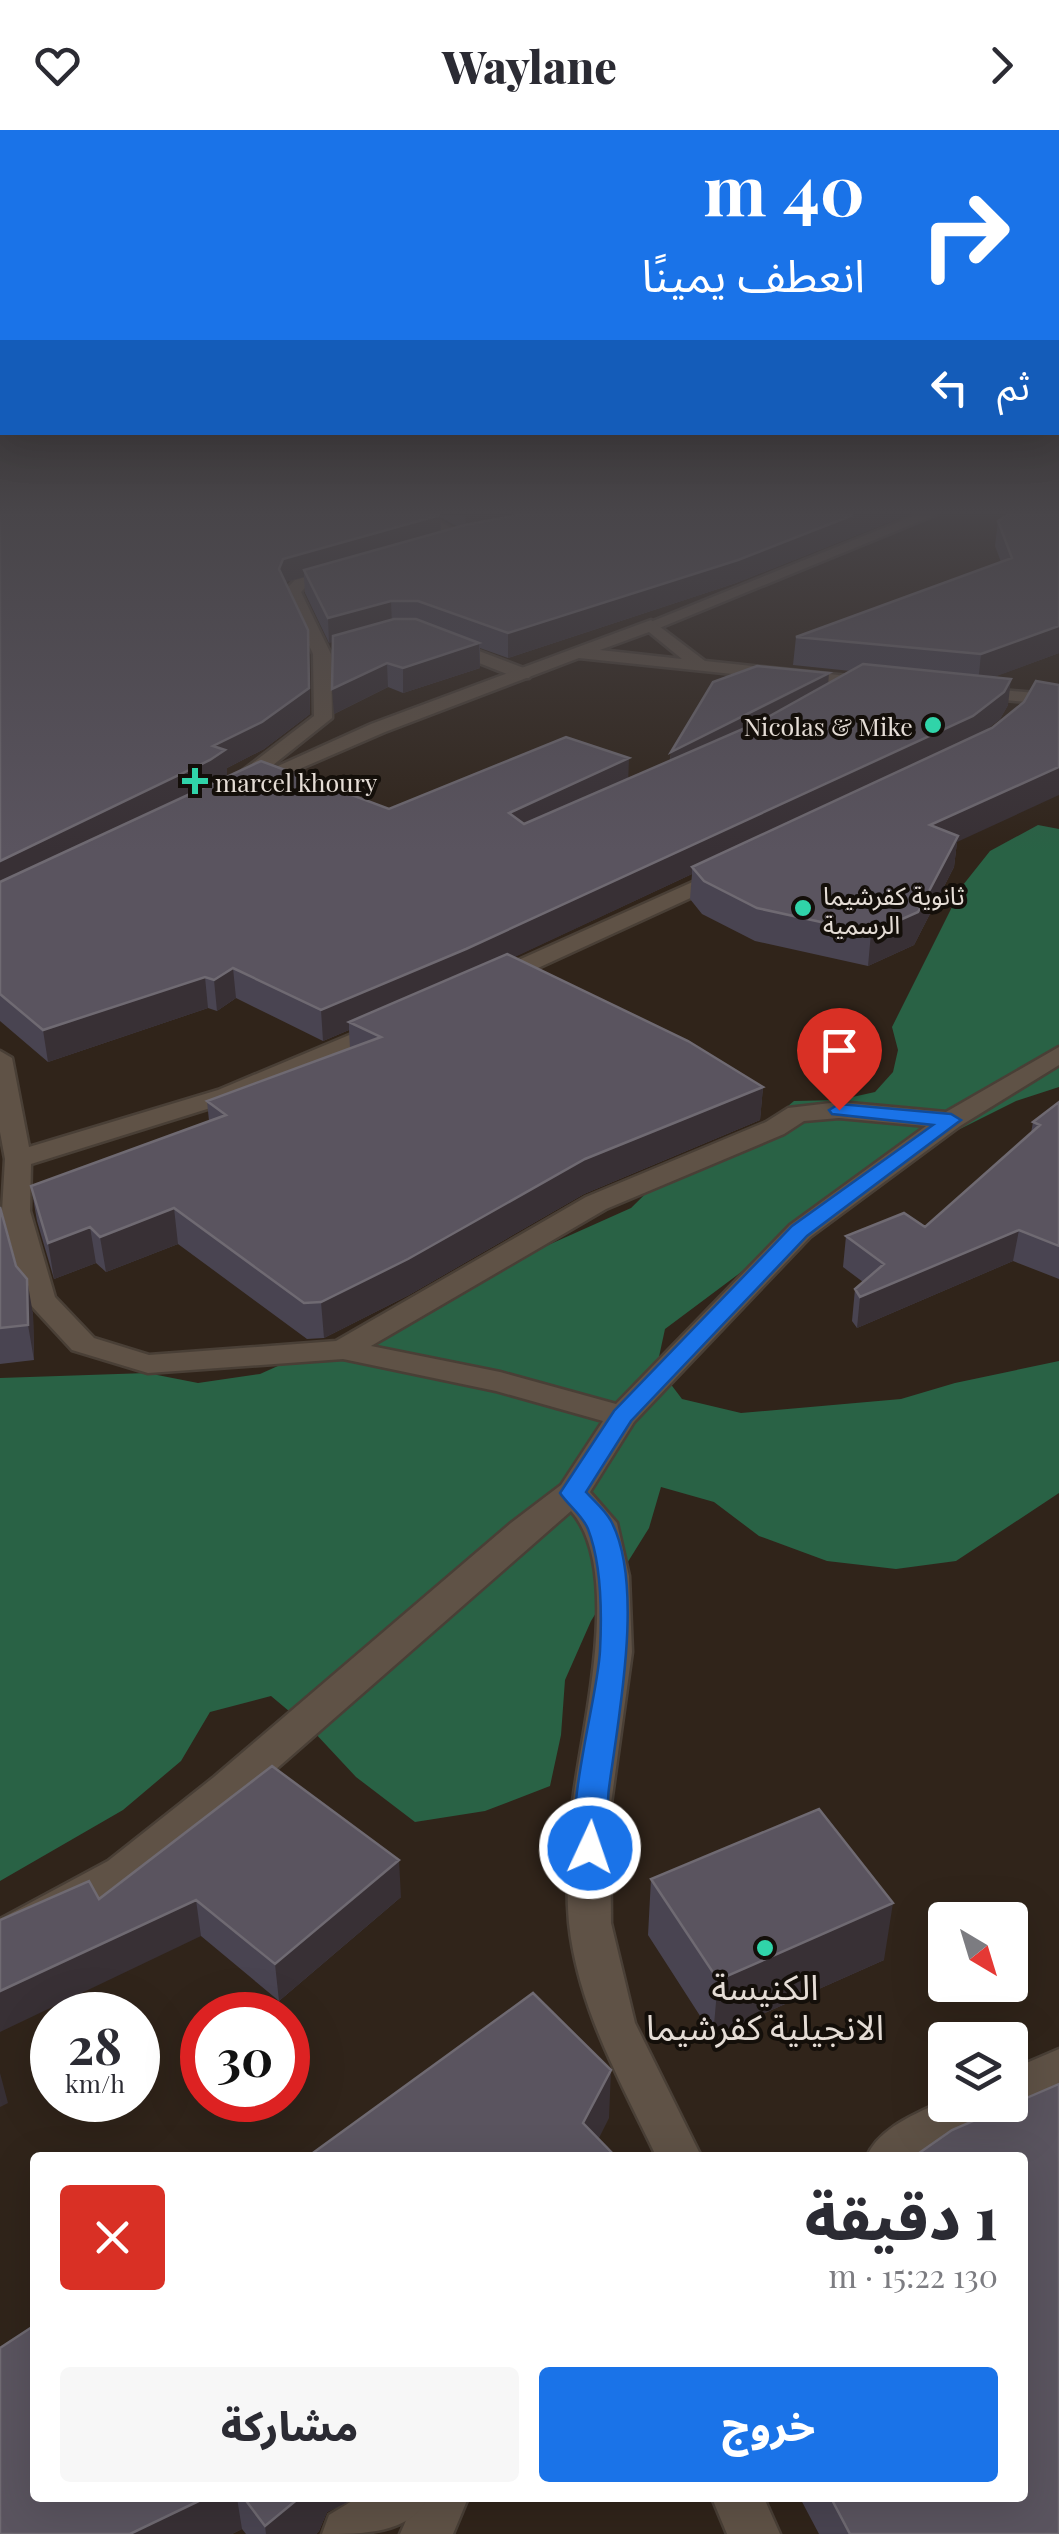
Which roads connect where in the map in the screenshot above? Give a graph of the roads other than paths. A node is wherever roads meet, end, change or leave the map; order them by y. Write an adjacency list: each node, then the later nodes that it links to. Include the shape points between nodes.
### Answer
1 (315, 627): 7 (street, via 331,652 323,718 222,795)
2 (643, 627): 5 (street)
3 (655, 627): 6 (street)
4 (419, 634): 7 (street)
5 (576, 653): 6 (street); 7 (street)
6 (698, 663): 8 (street)
7 (523, 674)
8 (855, 681): 9 (street); 12 (street)
9 (900, 686)
10 (954, 691): 11 (street)
11 (1025, 697): 13 (street); 14 (street)
12 (825, 698)
13 (1059, 700)
14 (1012, 724)
15 (750, 862): 16 (street)
16 (476, 988)
17 (405, 1019): 21 (street, via 227,1095)
18 (1059, 1054): 20 (street)
19 (0, 1058): 21 (street)
20 (951, 1120): 23 (street, via 839,1110 796,1114 596,1203); 24 (street, via 800,1231)
21 (18, 1159): 22 (street)
22 (8, 1202): 23 (street, via 41,1300 83,1344 148,1364)
23 (343, 1350): 24 (street, via 500,1382)
24 (622, 1416): 25 (street)
25 (572, 1493): 26 (street, via 122,1872); 30 (street, via 600,1524 612,1576 614,1652 591,1810 590,1923 614,2024)
26 (0, 1939)
27 (1059, 2068): 28 (street)
28 (1028, 2083)
29 (945, 2122): 31 (street)
30 (677, 2152)
31 (896, 2152)
32 (396, 2502): 35 (street)
33 (440, 2502): 36 (street)
34 (740, 2502): 37 (street)
35 (348, 2534)
36 (426, 2534)
37 (754, 2534)

